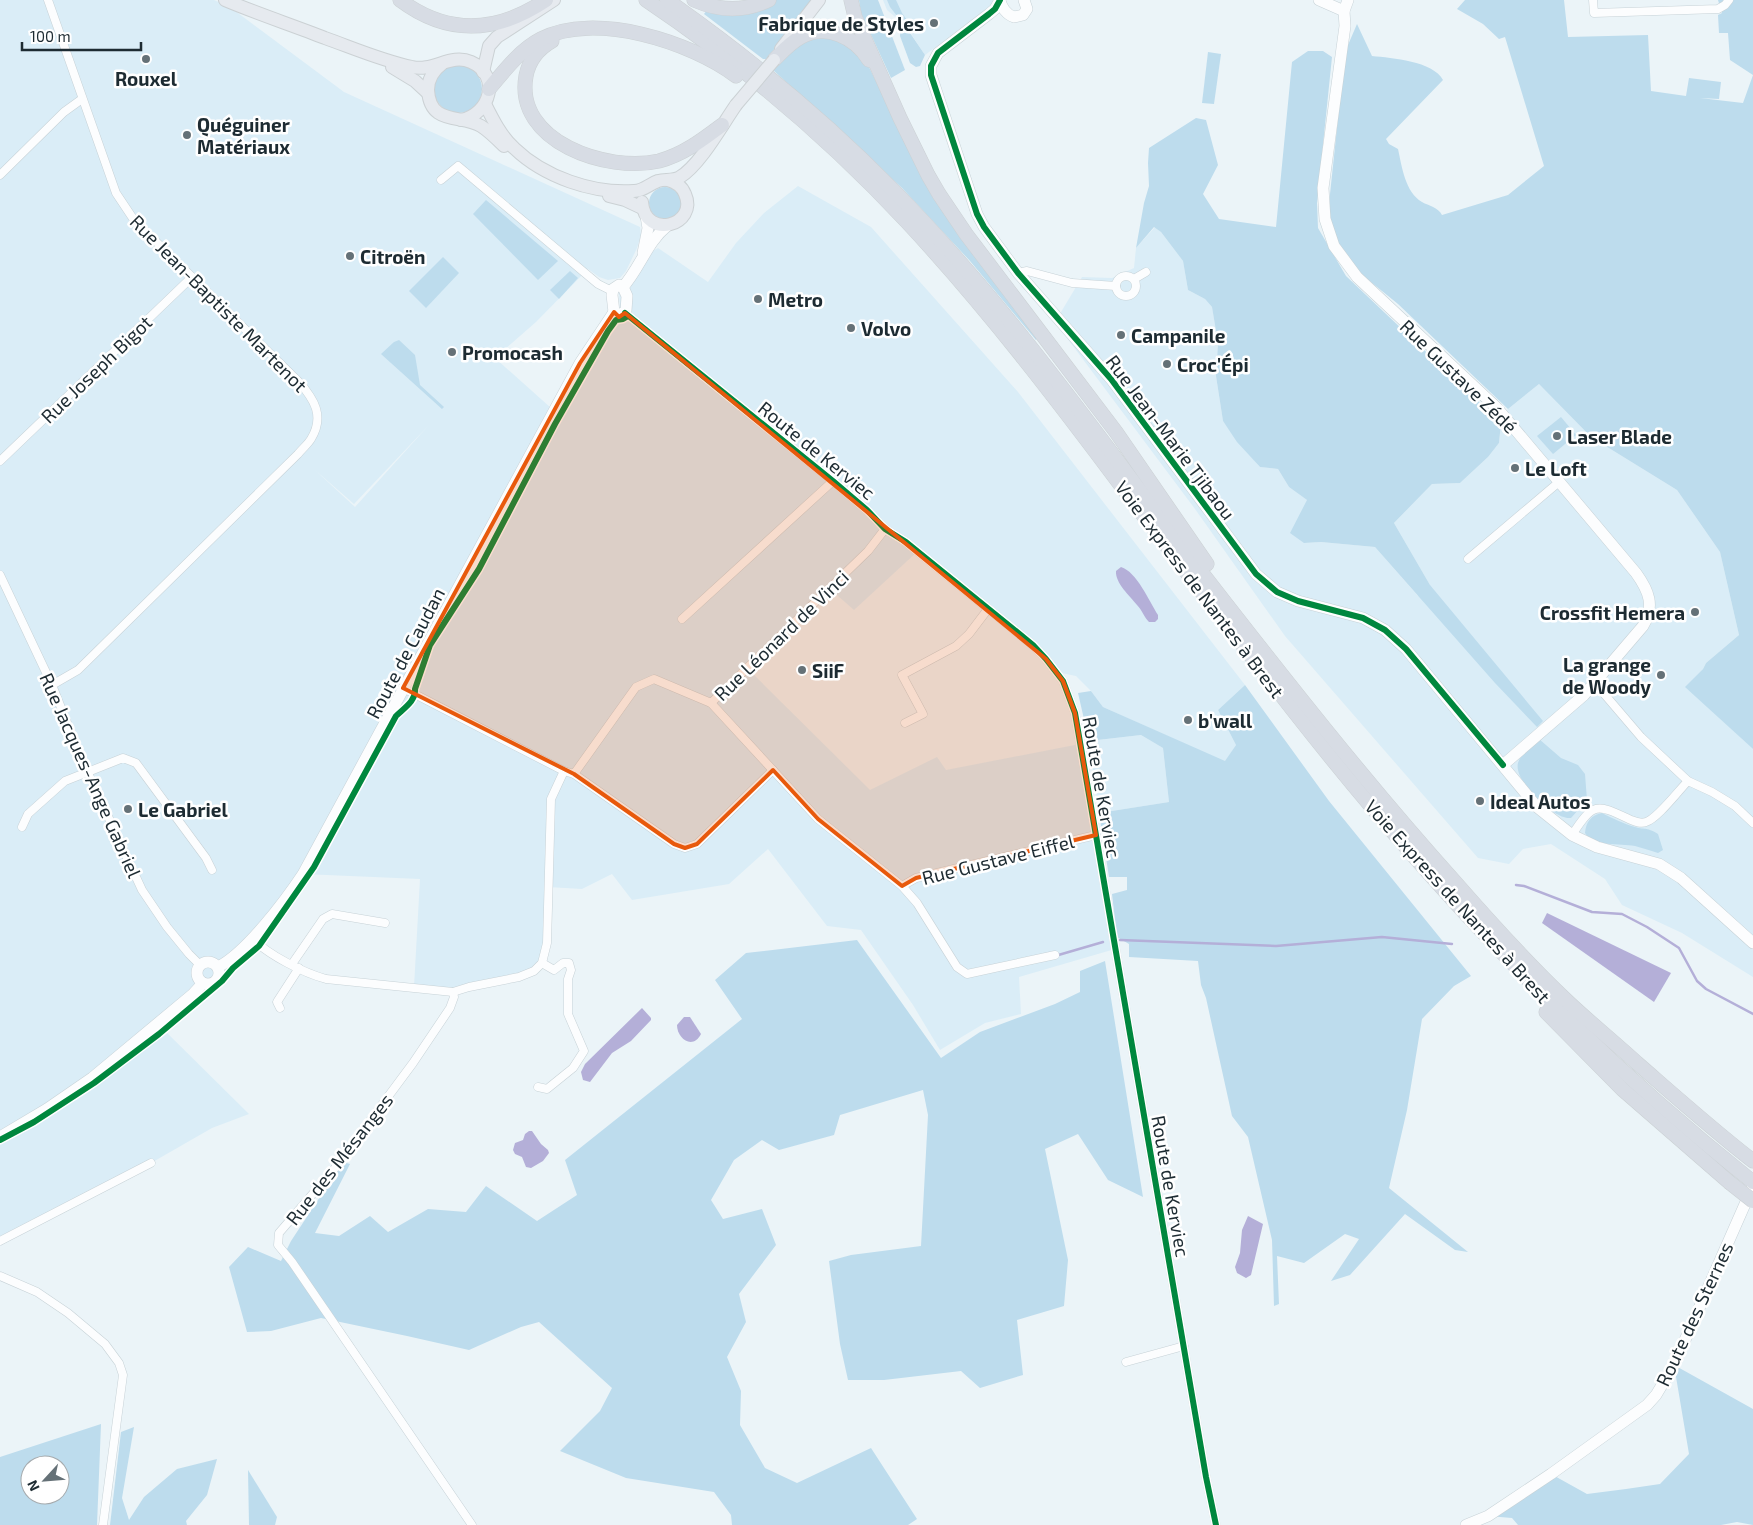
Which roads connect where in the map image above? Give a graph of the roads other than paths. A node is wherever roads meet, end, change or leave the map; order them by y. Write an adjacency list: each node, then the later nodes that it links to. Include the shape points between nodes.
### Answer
1 (48, 0): 27 (street, Rue Jean-Baptiste Martenot)
2 (214, 0): 26 (main road, via 393,68)
3 (225, 0): 23 (main road, via 411,67)
4 (400, 0): 5 (highway, via 434,20 468,26 482,26 520,16)
5 (546, 0)
6 (554, 0): 24 (main road, via 489,46)
7 (646, 0): 46 (highway, Voie Express de Nantes à Brest, via 753,79 850,164 937,254)
8 (668, 0): 55 (highway, Voie Express de Nantes à Brest, via 795,98 869,166 938,238 1040,358)
9 (694, 0): 10 (highway, via 733,9 749,8)
10 (769, 0)
11 (819, 0): 22 (main road)
12 (851, 0): 29 (highway, via 855,17)
13 (1000, 0): 19 (street); 20 (street, Rue Jean-Marie Tjibaou, via 995,9)
14 (1024, 0): 19 (street, Rue Jean-Marie Tjibaou, via 1027,9 1023,15 1014,17)
15 (1319, 0): 18 (street)
16 (1593, 0): 17 (street, via 1594,13 1718,9)
17 (1729, 0)
18 (1346, 6): 49 (street, Rue Gustave Zédé, via 1323,188 1326,219 1334,246 1357,277 1497,408)
19 (1007, 13): 20 (street, Rue Jean-Marie Tjibaou)
20 (976, 25): 40 (street, Rue Jean-Marie Tjibaou, via 938,53 930,66 931,75 977,214)
21 (698, 52): 25 (highway, via 624,30 592,28 566,31 542,38 525,50); 31 (highway, via 624,34 566,35 542,47 534,56 525,84 526,98 536,122 552,136 585,155 613,163 644,164 671,157 688,150); 46 (highway, via 762,96 844,170 929,258 1016,358)
22 (774, 60): 29 (highway, via 801,36 819,31 839,34 868,57); 31 (main road, bridge)
23 (442, 64): 24 (main road, via 464,59); 26 (main road, via 430,79)
24 (483, 72): 25 (main road)
25 (489, 89): 28 (main road)
26 (428, 93): 30 (main road, via 439,113)
27 (82, 99): 32 (street, via 64,112); 41 (street, Rue Jean-Baptiste Martenot, via 124,207)
28 (485, 104): 30 (main road, via 475,115); 35 (main road, via 515,149 552,173 596,188 636,191)
29 (900, 118): 55 (highway, via 952,215 1116,432 1257,634)
30 (460, 120): 36 (main road, via 480,126 522,161 549,177 625,200)
31 (722, 125): 34 (main road, via 684,174 678,179)
32 (0, 175)
33 (441, 180): 44 (street, via 458,166 583,272 606,289)
34 (668, 180): 35 (main road, via 657,181); 37 (main road, via 681,187 687,201 681,219)
35 (648, 187): 36 (main road, via 643,196)
36 (644, 212): 37 (main road, via 653,223); 38 (street, via 648,228)
37 (667, 226): 38 (street)
38 (642, 257): 44 (street, via 635,272)
39 (1146, 272): 42 (street)
40 (1018, 273): 43 (street, via 1028,271 1072,283); 61 (street, Rue Jean-Marie Tjibaou, via 1111,379 1256,574 1277,592 1298,601 1363,618 1385,630 1406,649)
41 (192, 277): 47 (street, Rue Joseph Bigot); 57 (street, Rue Jean-Baptiste Martenot, via 312,396 318,412 312,439 78,670)
42 (1134, 279): 43 (street, via 1124,276); 43 (street, via 1136,288 1130,296 1120,294)
43 (1116, 286)
44 (618, 291): 45 (street)
45 (620, 310): 48 (street, Route de Kerviec); 58 (street, Route de Caudan, via 580,363)
46 (1033, 369): 77 (highway, Voie Express de Nantes à Brest, via 1301,721 1392,831)
47 (0, 461)
48 (833, 481): 50 (street, Route de Kerviec); 54 (street)
49 (1559, 482): 51 (street); 56 (street, Rue Gustave Zédé, via 1648,591 1647,619)
50 (885, 529): 53 (street, Route de Kerviec, via 906,542); 59 (street, Rue Léonard de Vinci, via 868,551)
51 (1468, 559)
52 (0, 575): 57 (street, Rue Jacques-Ange Gabriel)
53 (988, 609): 60 (street, via 956,646 902,675 923,714); 69 (street, Route de Kerviec, via 1033,645 1064,682 1075,713)
54 (682, 619)
55 (1266, 654): 88 (highway, Voie Express de Nantes à Brest, via 1423,847 1529,963 1698,1117)
56 (1594, 682): 61 (street, Rue Gustave Zédé, via 1584,695); 66 (street, via 1641,737)
57 (52, 686): 64 (street, Rue Jacques-Ange Gabriel)
58 (402, 688): 63 (street); 74 (street, Route de Caudan, via 303,874)
59 (711, 703): 62 (street); 65 (street, Rue Léonard de Vinci, via 654,679 636,687)
60 (905, 723)
61 (1503, 765): 70 (street, Rue Jean-Marie Tjibaou, via 1537,806)
62 (773, 770): 65 (street, via 696,844 685,848 674,844); 72 (street, via 818,818)
63 (564, 771): 65 (street); 78 (street, via 551,799 546,943)
64 (88, 772): 68 (street, via 65,781 42,800 28,814); 71 (street, via 123,758 136,763); 80 (street, Rue Jacques-Ange Gabriel, via 142,890 167,928)
65 (574, 774)
66 (1688, 781): 67 (street, via 1735,806); 70 (street, via 1646,822 1596,808)
67 (1753, 823)
68 (22, 827)
69 (1096, 835): 72 (street, Rue Gustave Eiffel, via 916,878); 94 (street, Route de Kerviec)
70 (1572, 836): 75 (street, Rue Jean-Marie Tjibaou, via 1597,847 1659,864 1681,878)
71 (212, 870)
72 (902, 886): 76 (street, via 918,903 957,968 967,974)
73 (385, 923): 79 (street, via 332,914 323,919)
74 (252, 938): 79 (street); 81 (street, Route de Caudan, via 229,961)
75 (1753, 943)
76 (1055, 955)
77 (1509, 962): 90 (highway, Voie Express de Nantes à Brest, via 1602,1054); 91 (highway, bridge, via 1519,983 1589,1057)
78 (542, 963): 84 (street, via 534,971 519,977); 86 (street, via 554,970 563,963 569,963 568,1014 584,1052 573,1068 547,1088)
79 (292, 964): 82 (street)
80 (200, 965): 81 (street, via 209,961); 83 (street, via 197,974)
81 (218, 967): 83 (street, Route de Caudan, via 216,980 210,984)
82 (299, 968): 84 (street, via 326,979); 85 (street, via 277,1002)
83 (202, 983): 87 (street, Route de Caudan, via 92,1078)
84 (453, 992): 97 (street, Rue des Mésanges, via 450,1008 413,1063 336,1168 279,1233 278,1245)
85 (280, 1008)
86 (538, 1087)
87 (0, 1137)
88 (1753, 1161)
89 (151, 1163): 92 (street)
90 (1753, 1184): 99 (street, Route des Sternes, via 1674,1365 1656,1395 1647,1405 1551,1474 1488,1516)
91 (1753, 1201)
92 (0, 1241)
93 (0, 1276): 96 (street, via 37,1292 68,1313 105,1344 119,1363 123,1375)
94 (1184, 1346): 95 (street); 98 (street, Route de Kerviec)
95 (1126, 1362)
96 (103, 1525)
97 (472, 1525)
98 (1216, 1525)
99 (1466, 1525)

